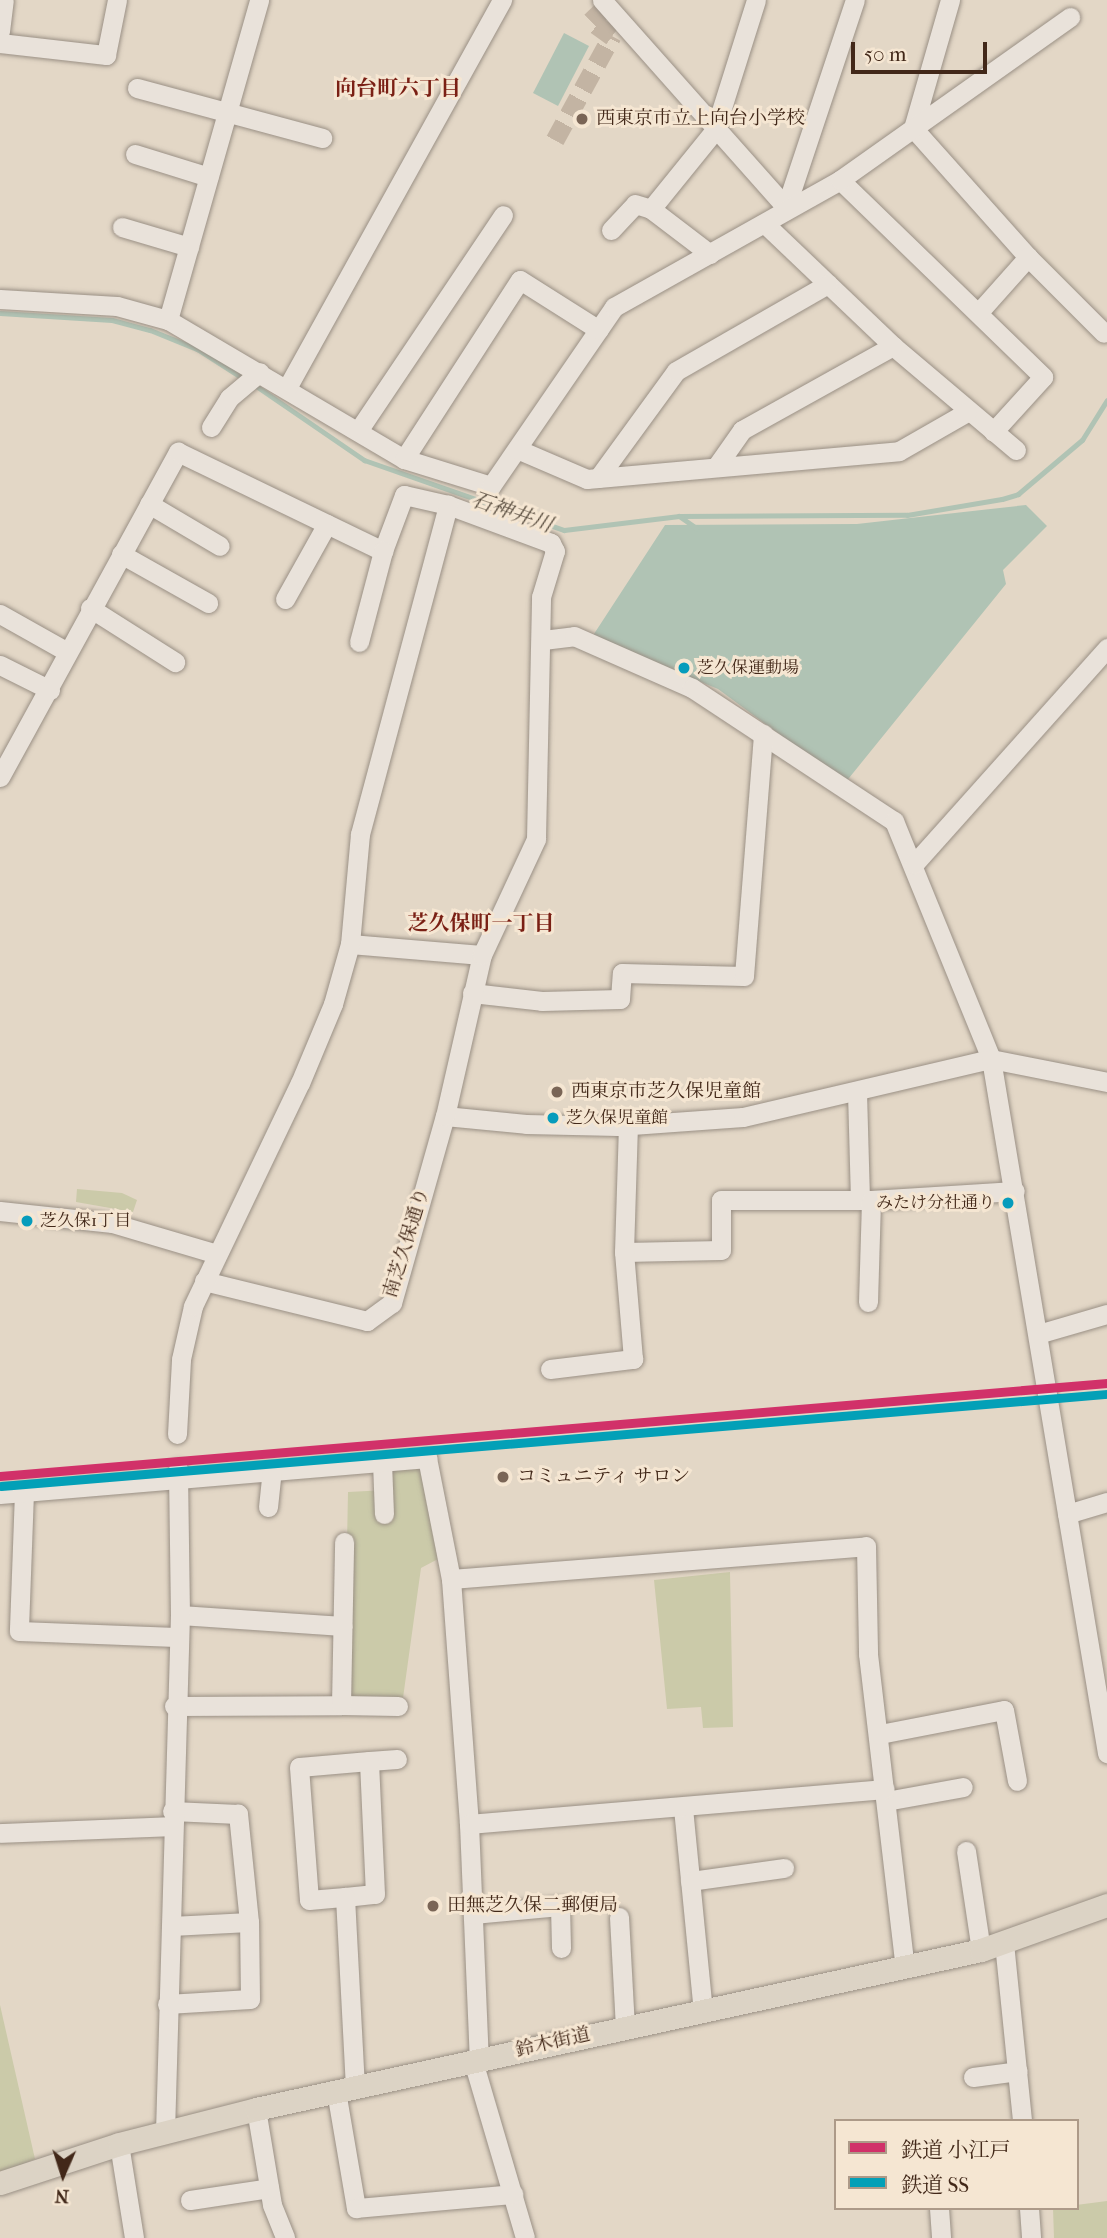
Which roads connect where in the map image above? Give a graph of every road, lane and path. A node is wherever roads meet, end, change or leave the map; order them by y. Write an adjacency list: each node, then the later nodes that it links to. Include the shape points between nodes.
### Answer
1 (4, 0): 10 (street)
2 (117, 0): 11 (street, via 106,55)
3 (259, 0): 13 (street)
4 (502, 0): 37 (street)
5 (602, 0): 15 (street)
6 (756, 0): 15 (street)
7 (855, 0): 20 (street)
8 (950, 0): 14 (street)
9 (1070, 17): 14 (street)
10 (0, 31)
11 (0, 43)
12 (137, 88): 13 (street)
13 (227, 114): 16 (street); 18 (street)
14 (913, 128): 19 (street); 28 (street)
15 (715, 130): 20 (street); 21 (street)
16 (322, 138)
17 (135, 154): 18 (street)
18 (209, 177): 26 (street)
19 (840, 180): 20 (street); 31 (street)
20 (786, 208): 23 (street)
21 (651, 209): 25 (street, via 635,204); 27 (street)
22 (503, 215): 40 (street)
23 (765, 224): 27 (street); 29 (street)
24 (122, 227): 26 (street)
25 (611, 230)
26 (189, 247): 32 (street)
27 (710, 254): 33 (street, via 614,307)
28 (1028, 257): 31 (street); 34 (street)
29 (828, 284): 35 (street); 46 (street, via 676,371)
30 (0, 299): 32 (street, via 117,306)
31 (979, 312): 41 (street, via 1043,377)
32 (168, 320): 36 (street)
33 (599, 330): 42 (street); 44 (street, via 520,280)
34 (1104, 333)
35 (892, 346): 38 (street); 45 (street, via 743,430)
36 (260, 372): 37 (street); 39 (street, via 241,388)
37 (287, 388): 40 (street)
38 (967, 412): 41 (street); 45 (street, via 899,451)
39 (211, 427)
40 (359, 431): 44 (street)
41 (993, 432): 43 (street)
42 (517, 449): 44 (street, via 491,486); 46 (street, via 587,479)
43 (1016, 450)
44 (404, 459)
45 (716, 467): 46 (street)
46 (598, 478)
47 (149, 504): 49 (street, via 178,452); 50 (street); 52 (street)
48 (448, 505): 51 (street, 南芝久保通り, via 404,495); 57 (street, 南芝久保通り, via 551,543 555,551 541,597); 68 (street, via 360,834)
49 (327, 524): 51 (street); 53 (street)
50 (220, 546)
51 (383, 551): 58 (street)
52 (121, 554): 54 (street); 55 (street)
53 (285, 599)
54 (208, 603)
55 (90, 608): 60 (street); 61 (street)
56 (0, 614): 60 (street)
57 (543, 640): 64 (street, via 574,636 692,688); 69 (street, 南芝久保通り, via 537,839)
58 (359, 642)
59 (1107, 648): 67 (street)
60 (66, 651): 63 (street)
61 (175, 662)
62 (0, 665): 63 (street)
63 (50, 690): 65 (street)
64 (763, 734): 67 (street, via 894,821); 70 (street, via 744,976 622,973 620,999 542,1001)
65 (5, 755): 66 (street)
66 (0, 777)
67 (914, 864): 71 (street)
68 (350, 944): 69 (street); 80 (street, via 333,1004 300,1083)
69 (482, 955): 70 (street, 南芝久保通り)
70 (472, 993): 74 (street, 南芝久保通り)
71 (991, 1059): 72 (street); 73 (street); 76 (street)
72 (1107, 1082)
73 (857, 1092): 75 (street, via 743,1117); 77 (street)
74 (444, 1116): 75 (street, via 526,1124); 81 (street, 南芝久保通り, via 393,1303 366,1321)
75 (628, 1125): 79 (street)
76 (1015, 1191): 77 (street); 84 (street)
77 (866, 1200): 79 (street, via 721,1200 721,1250); 82 (street)
78 (0, 1211): 80 (street, via 112,1223)
79 (624, 1252): 85 (street, via 633,1359)
80 (217, 1254): 81 (street)
81 (204, 1281): 86 (street, via 181,1359)
82 (868, 1302)
83 (1107, 1314): 84 (street)
84 (1038, 1334): 95 (street)
85 (550, 1369)
86 (177, 1434)
87 (382, 1462): 88 (street); 94 (street); 97 (street, via 427,1458)
88 (272, 1471): 89 (street); 93 (street)
89 (177, 1474): 90 (street); 98 (street)
90 (24, 1492): 91 (street); 100 (street, via 19,1631)
91 (0, 1494)
92 (1107, 1502): 95 (street)
93 (268, 1507)
94 (384, 1514)
95 (1066, 1514): 101 (street)
96 (344, 1542): 99 (street)
97 (451, 1579): 105 (street, via 866,1546 869,1654); 114 (street)
98 (180, 1615): 99 (street); 100 (street)
99 (343, 1626): 102 (street)
100 (176, 1637): 103 (street)
101 (1101, 1680): 106 (street)
102 (341, 1705): 103 (street); 104 (street)
103 (174, 1706): 113 (street)
104 (398, 1706)
105 (880, 1734): 109 (street, via 1004,1710); 111 (street)
106 (1107, 1753)
107 (397, 1759): 108 (street)
108 (369, 1761): 119 (street, via 374,1894); 119 (street, via 299,1767 309,1900)
109 (1017, 1781)
110 (963, 1787): 111 (street)
111 (885, 1795): 112 (street); 128 (street)
112 (683, 1808): 114 (street); 118 (street)
113 (172, 1819): 115 (street); 123 (street, via 238,1814); 124 (street)
114 (469, 1824): 121 (street)
115 (0, 1833)
116 (966, 1851): 127 (street)
117 (783, 1868): 118 (street)
118 (690, 1881): 130 (street)
119 (345, 1897): 135 (street)
120 (1107, 1905): 125 (main road, 鈴木街道)
121 (473, 1914): 126 (street, via 560,1906); 132 (street)
122 (619, 1917): 131 (street)
123 (249, 1923): 124 (street); 129 (street, via 250,1999)
124 (171, 1926): 129 (street)
125 (1004, 1943): 127 (main road, 鈴木街道); 133 (street)
126 (561, 1948)
127 (981, 1951): 128 (main road, 鈴木街道)
128 (905, 1968): 130 (main road, 鈴木街道)
129 (167, 2004): 138 (street)
130 (703, 2011): 131 (main road, 鈴木街道)
131 (625, 2027): 132 (main road, 鈴木街道)
132 (476, 2060): 135 (main road, 鈴木街道); 142 (street)
133 (1018, 2071): 134 (street); 137 (street)
134 (973, 2077)
135 (345, 2089): 136 (main road, 鈴木街道); 142 (street, via 356,2208)
136 (256, 2109): 138 (main road, 鈴木街道); 141 (street)
137 (1022, 2119)
138 (165, 2132): 139 (main road, 鈴木街道)
139 (119, 2144): 140 (main road, 鈴木街道); 146 (street)
140 (0, 2183)
141 (269, 2188): 143 (street); 147 (street)
142 (513, 2194): 148 (street)
143 (190, 2200)
144 (939, 2210): 149 (street)
145 (1029, 2210): 150 (street)
146 (134, 2238)
147 (285, 2238)
148 (524, 2238)
149 (941, 2238)
150 (1031, 2238)

